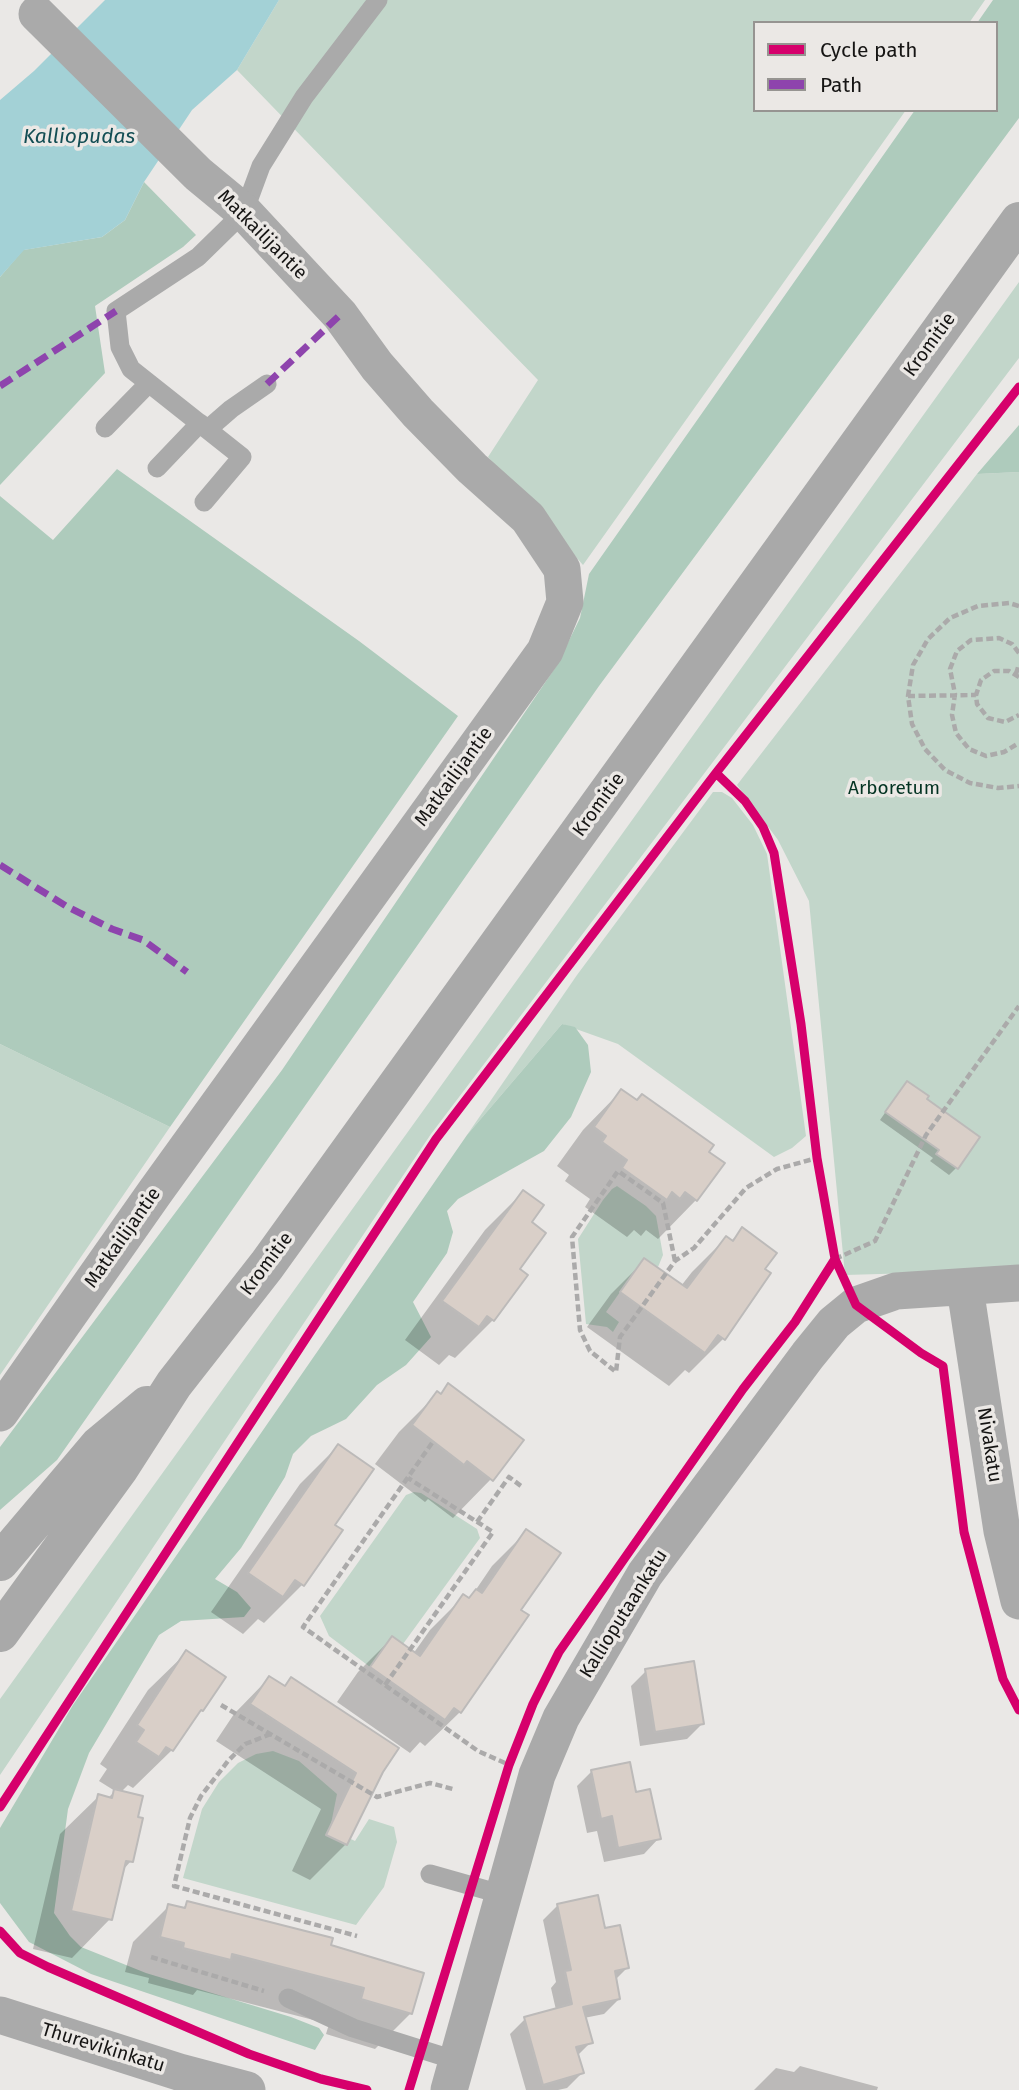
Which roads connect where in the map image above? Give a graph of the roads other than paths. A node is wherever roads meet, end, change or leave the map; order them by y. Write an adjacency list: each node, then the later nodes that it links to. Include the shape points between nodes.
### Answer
1 (377, 0): 3 (lane, via 304,97 268,154)
2 (30, 7): 3 (street, Matkailijantie, via 198,174)
3 (244, 212): 5 (lane, via 198,257 116,311 120,347 131,369); 14 (street, Matkailijantie, via 340,315 418,412 528,518 562,569 565,602 545,652)
4 (1019, 221): 13 (main road, Kromitie, via 267,1265)
5 (149, 383): 7 (lane); 8 (lane)
6 (267, 384): 7 (lane)
7 (204, 426): 9 (lane); 10 (lane, via 243,457)
8 (105, 428)
9 (157, 468)
10 (204, 502)
11 (1019, 1283): 12 (street, Kallioputaankatu)
12 (965, 1288): 16 (street, Nivakatu, via 1002,1531); 19 (street, Kallioputaankatu, via 896,1291 856,1305 808,1355 645,1574 561,1717 537,1775)
13 (174, 1384): 15 (main road, Kromitie, via 99,1444); 17 (main road, Kromitie, via 120,1468)
14 (0, 1413)
15 (0, 1562)
16 (1019, 1601)
17 (0, 1633)
18 (430, 1874): 19 (lane)
19 (504, 1895): 22 (street, Kallioputaankatu)
20 (288, 1998): 22 (lane)
21 (0, 2015): 23 (street, Thurevikinkatu)
22 (453, 2076)
23 (177, 2081): 24 (street, Thurevikinkatu)
24 (247, 2090)

